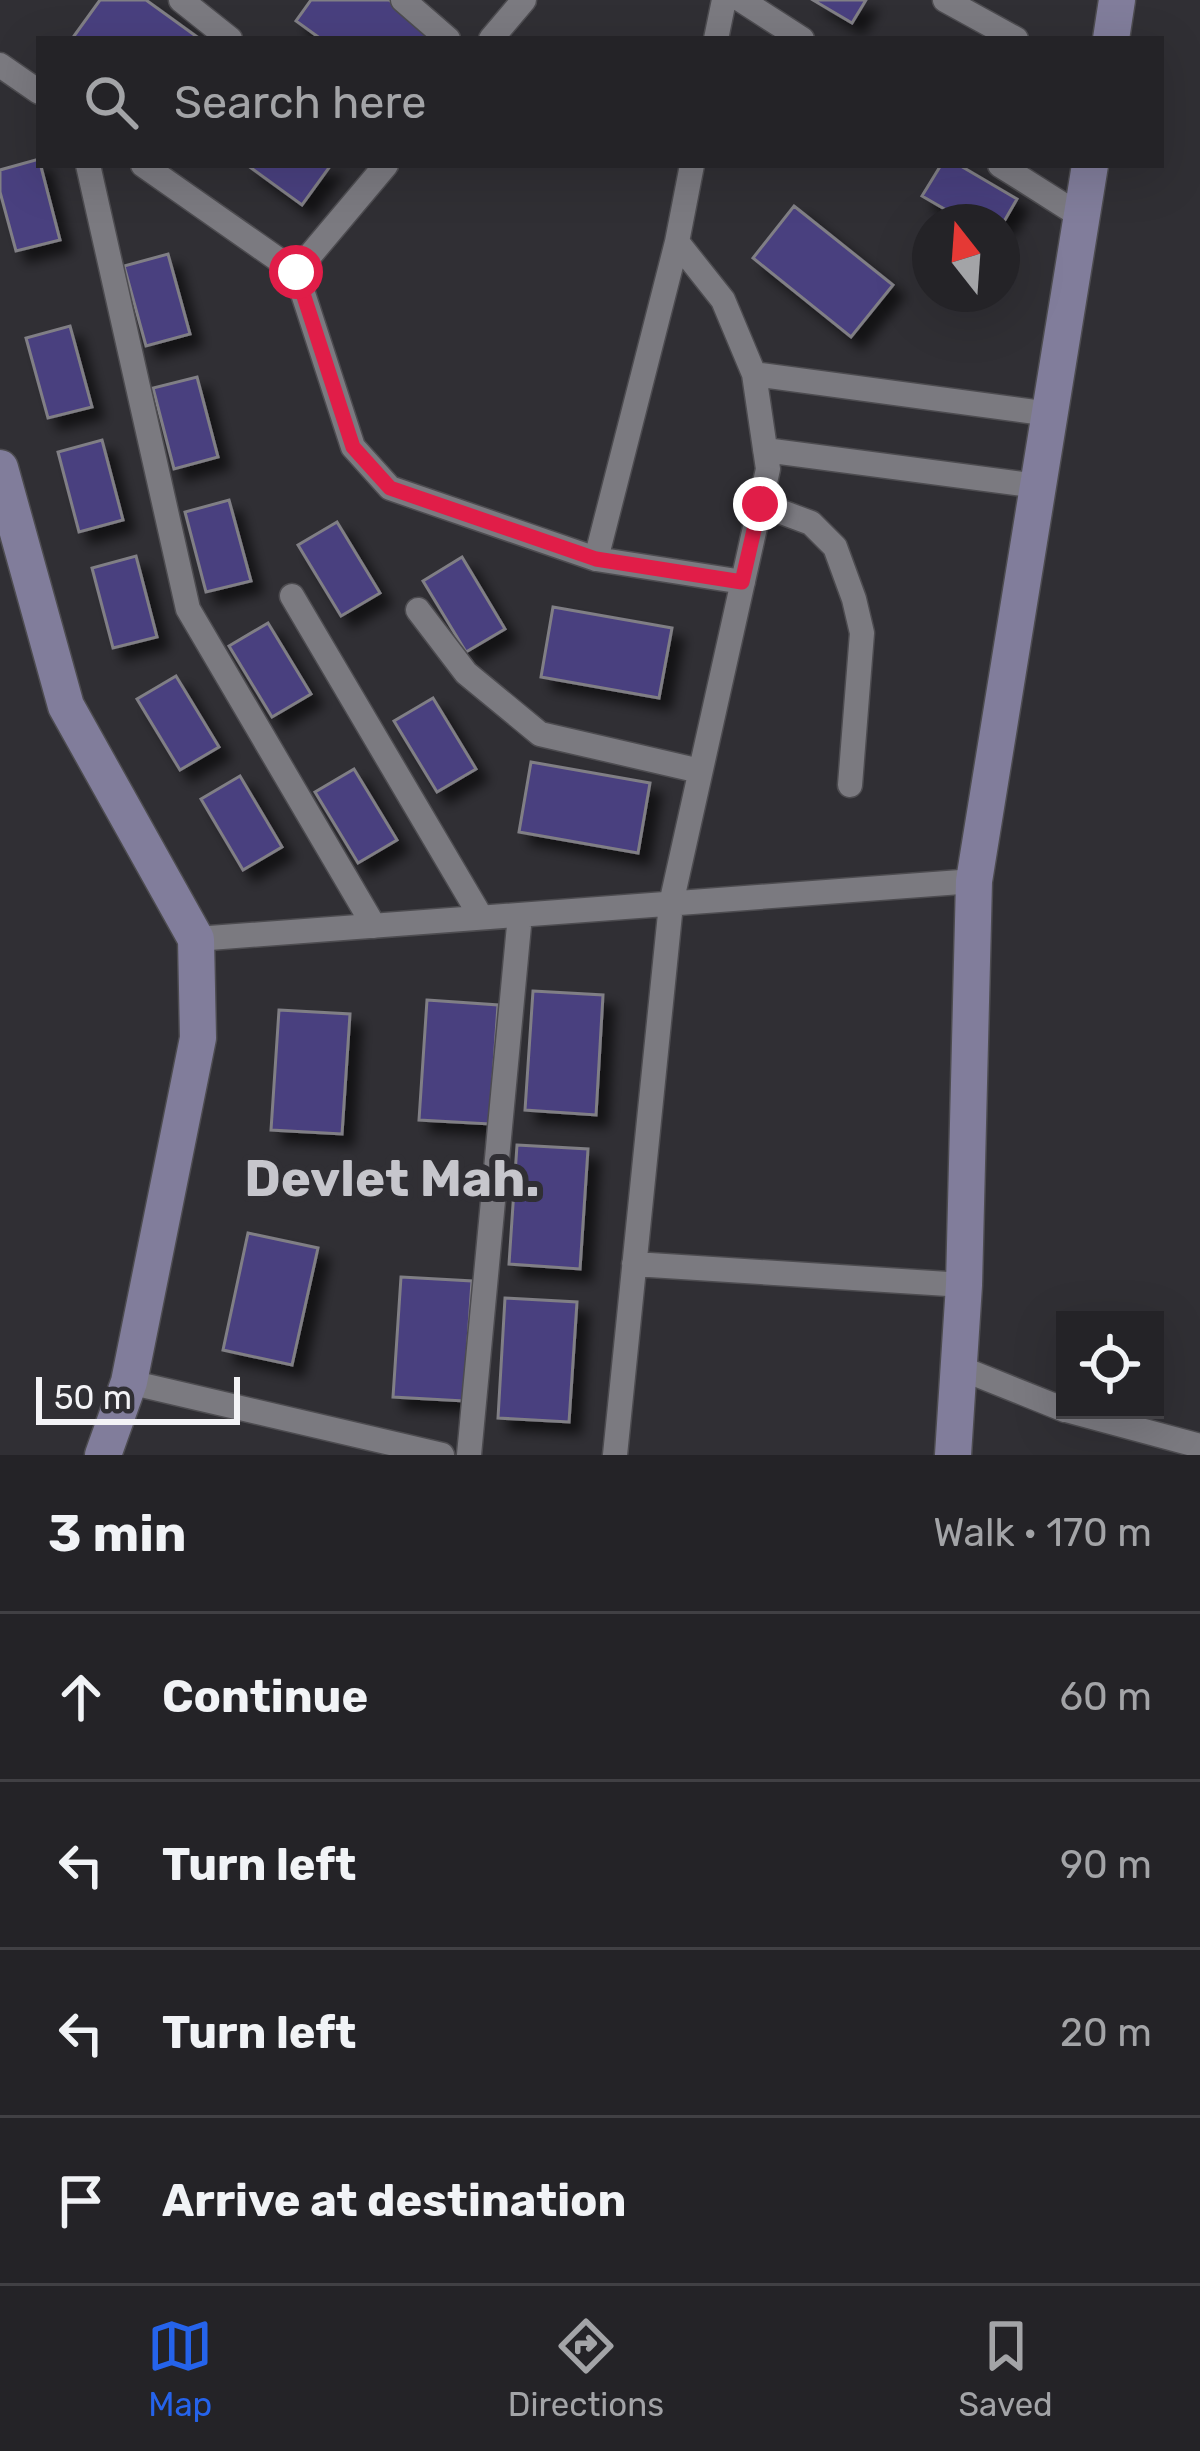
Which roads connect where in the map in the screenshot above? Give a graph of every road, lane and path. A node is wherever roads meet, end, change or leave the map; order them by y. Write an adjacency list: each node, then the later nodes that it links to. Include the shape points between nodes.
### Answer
1 (181, 0): 8 (street)
2 (403, 0): 9 (street)
3 (524, 0): 10 (street)
4 (724, 0): 11 (street)
5 (741, 0): 12 (street)
6 (945, 0): 13 (street)
7 (1117, 0): 14 (street)
8 (226, 36)
9 (445, 36)
10 (494, 36)
11 (717, 36)
12 (797, 36)
13 (1011, 36)
14 (1111, 36)
15 (0, 65): 16 (street)
16 (36, 90)
17 (89, 168): 42 (street, via 188,609)
18 (147, 168): 25 (street)
19 (383, 168): 25 (street)
20 (691, 168): 24 (street)
21 (1005, 168): 23 (street)
22 (1090, 168): 23 (street)
23 (1082, 217): 27 (street)
24 (677, 242): 26 (street, via 723,300); 32 (street)
25 (296, 272): 32 (street, via 353,447 390,488)
26 (754, 374): 27 (street); 28 (street)
27 (1050, 414): 30 (street)
28 (765, 450): 30 (street); 31 (street)
29 (0, 468): 43 (street, via 65,706)
30 (1038, 486): 38 (street)
31 (760, 504): 33 (street); 37 (street, via 811,523 835,547 854,599 862,633)
32 (596, 559): 33 (street)
33 (742, 582): 36 (street)
34 (292, 596): 41 (street)
35 (418, 610): 36 (street, via 466,673 540,734)
36 (700, 771): 39 (street)
37 (850, 785)
38 (974, 881): 39 (street); 45 (street)
39 (671, 904): 40 (street); 44 (street)
40 (520, 915): 41 (street); 53 (street)
41 (482, 917): 42 (street)
42 (374, 926): 43 (street)
43 (196, 939): 47 (street, via 198,1038)
44 (634, 1264): 45 (street); 54 (street)
45 (964, 1285): 46 (street)
46 (958, 1367): 48 (street); 55 (street)
47 (129, 1382): 51 (street); 52 (street)
48 (1056, 1406)
49 (1100, 1419): 50 (street)
50 (1200, 1446)
51 (103, 1455)
52 (442, 1455)
53 (469, 1455)
54 (615, 1455)
55 (953, 1455)

